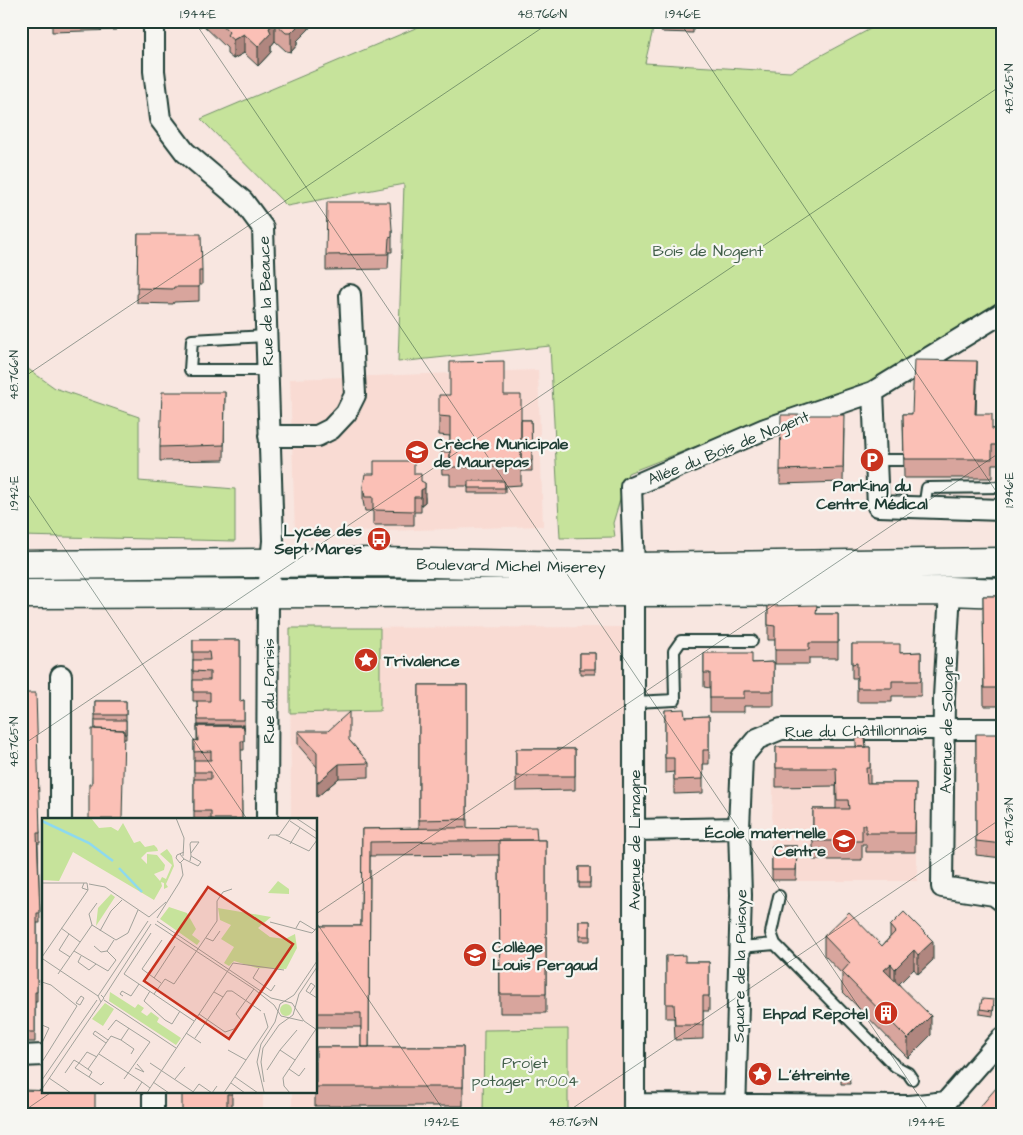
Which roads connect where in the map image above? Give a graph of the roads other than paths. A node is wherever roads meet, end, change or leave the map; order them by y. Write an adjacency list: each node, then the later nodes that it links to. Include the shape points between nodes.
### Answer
1 (154, 21): 4 (street, Rue de la Beauce, via 154,71 160,119 185,152 243,201 263,228)
2 (350, 295): 7 (street, via 355,395 346,413 317,436)
3 (1002, 313): 6 (street, Allée du Bois de Nogent)
4 (266, 336): 5 (street, Rue de la Beauce); 5 (lane, via 192,340 190,370)
5 (268, 370): 7 (street, Rue de la Beauce)
6 (873, 392): 8 (street); 16 (street, Allée du Bois de Nogent, via 766,429 631,487)
7 (269, 436): 14 (street, Rue de la Beauce)
8 (876, 460): 9 (lane); 11 (street, via 878,506)
9 (931, 460)
10 (1002, 487): 11 (lane, via 927,488)
11 (924, 508): 12 (street)
12 (1002, 510)
13 (1002, 562): 16 (street, Boulevard Michel Miserey)
14 (271, 563): 15 (street, Boulevard Michel Miserey); 16 (street, Boulevard Michel Miserey, via 379,562); 18 (street, Rue du Parisis)
15 (21, 565)
16 (634, 579): 17 (street, Boulevard Michel Miserey); 18 (street, Boulevard Michel Miserey); 23 (street, Avenue de Limagne)
17 (950, 591): 19 (street, Boulevard Michel Miserey); 24 (street, Avenue de Sologne)
18 (268, 592): 20 (street, Boulevard Michel Miserey); 27 (street, Rue du Parisis)
19 (1002, 593)
20 (21, 594)
21 (752, 642): 23 (lane, via 681,641 674,651 675,700)
22 (61, 676): 26 (street)
23 (634, 702): 29 (street, Avenue de Limagne)
24 (945, 728): 25 (street, Rue du Châtillonnais); 28 (street, Rue du Châtillonnais, via 782,729 757,739 742,757); 31 (street, Avenue de Sologne, via 942,887 994,895)
25 (1002, 729)
26 (61, 818)
27 (267, 818)
28 (739, 828): 29 (street); 33 (street, Square de la Puisaye)
29 (635, 830): 39 (street, Avenue de Limagne)
30 (779, 896): 32 (lane, via 771,934)
31 (1002, 901)
32 (775, 944): 33 (lane); 37 (lane, via 895,1066)
33 (740, 947): 40 (street, Square de la Puisaye)
34 (1002, 1038): 40 (street, via 946,1102 909,1106)
35 (42, 1055): 36 (street)
36 (21, 1056)
37 (912, 1079)
38 (152, 1092): 41 (street)
39 (634, 1109): 40 (street)
40 (735, 1109)
41 (152, 1114)

